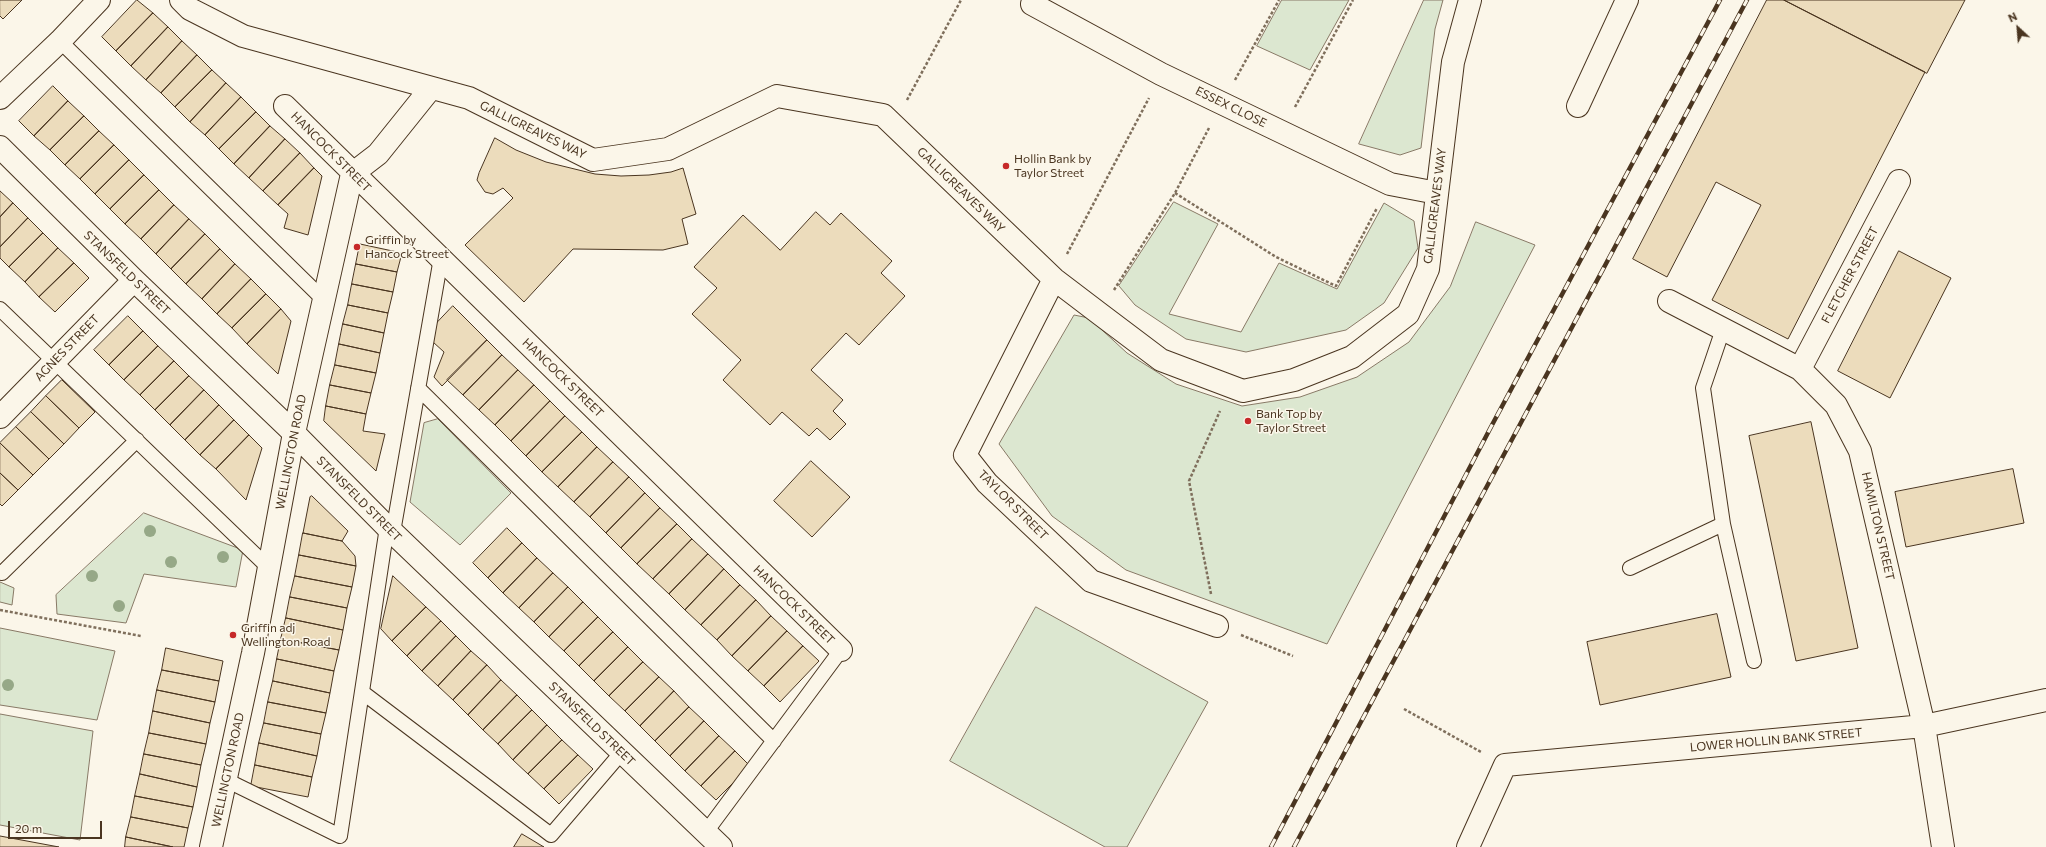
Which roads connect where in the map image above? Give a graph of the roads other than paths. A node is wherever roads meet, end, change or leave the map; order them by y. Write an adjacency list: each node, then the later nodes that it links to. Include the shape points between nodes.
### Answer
1 (99, 0): 6 (street)
2 (181, 0): 7 (street, GALLIGREAVES WAY, via 190,9 242,36)
3 (1470, 0): 14 (street, GALLIGREAVES WAY, via 1453,62)
4 (1627, 0): 10 (street)
5 (1032, 4): 14 (street, ESSEX CLOSE, via 1161,74 1390,184)
6 (60, 41): 8 (street); 18 (lane)
7 (431, 88): 12 (street, via 378,154); 16 (street, GALLIGREAVES WAY, via 469,98 593,160 668,149 777,96 883,115)
8 (0, 98)
9 (285, 106): 12 (street, HANCOCK STREET)
10 (1578, 106)
11 (0, 147): 17 (street, STANSFELD STREET)
12 (352, 174): 15 (street, HANCOCK STREET); 18 (street, WELLINGTON ROAD)
13 (1899, 180): 23 (street, FLETCHER STREET)
14 (1437, 193): 16 (street, GALLIGREAVES WAY, via 1428,269 1408,314 1352,357 1294,380 1244,391 1161,360)
15 (441, 258): 24 (lane); 34 (street, HANCOCK STREET)
16 (1054, 279): 33 (street, TAYLOR STREET, via 965,455 987,483 1091,581)
17 (134, 280): 22 (street, AGNES STREET); 26 (street, STANSFELD STREET)
18 (324, 300): 26 (street, WELLINGTON ROAD)
19 (1669, 301): 21 (street, HAMILTON STREET)
20 (0, 309): 22 (lane)
21 (1723, 329): 23 (street, HAMILTON STREET); 28 (lane, via 1703,388)
22 (55, 361): 25 (street, AGNES STREET); 27 (lane)
23 (1800, 368): 38 (street, HAMILTON STREET, via 1836,405 1860,451)
24 (418, 388): 29 (lane); 39 (lane)
25 (0, 417)
26 (294, 433): 29 (street, STANSFELD STREET); 30 (street, WELLINGTON ROAD)
27 (137, 440): 30 (lane); 32 (lane)
28 (1723, 524): 31 (lane); 35 (lane)
29 (390, 530): 36 (lane); 40 (street, STANSFELD STREET)
30 (268, 567): 41 (street, WELLINGTON ROAD)
31 (1630, 568)
32 (2, 573)
33 (1217, 626)
34 (841, 650): 39 (lane)
35 (1754, 661)
36 (362, 692): 40 (lane, via 551,835); 41 (lane, via 340,836)
37 (2046, 700): 38 (street, LOWER HOLLIN BANK STREET)
38 (1924, 726): 45 (street, LOWER HOLLIN BANK STREET, via 1505,765); 46 (street, HAMILTON STREET)
39 (774, 741): 42 (lane)
40 (622, 752): 42 (street, STANSFELD STREET)
41 (226, 780): 43 (street, WELLINGTON ROAD)
42 (706, 832): 44 (street, STANSFELD STREET)
43 (211, 847)
44 (721, 847)
45 (1468, 847)
46 (1943, 847)

